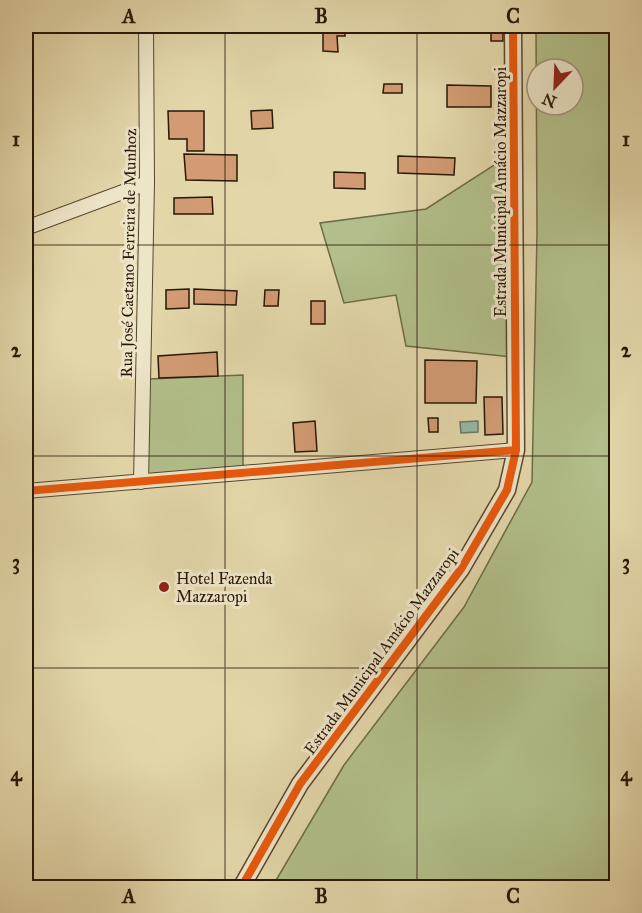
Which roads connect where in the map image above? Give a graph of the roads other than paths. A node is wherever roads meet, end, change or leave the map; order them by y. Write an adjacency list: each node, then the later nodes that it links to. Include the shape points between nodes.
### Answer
1 (146, 26): 3 (street, Rua José Caetano Ferreira de Munhoz)
2 (513, 26): 5 (street, Estrada Municipal Amácio Mazzaropi)
3 (147, 183): 4 (street); 6 (street, Rua José Caetano Ferreira de Munhoz)
4 (26, 228)
5 (516, 450): 6 (street); 8 (street, Estrada Municipal Amácio Mazzaropi, via 507,490 461,569 300,784)
6 (141, 482): 7 (street)
7 (26, 490)
8 (241, 888)

